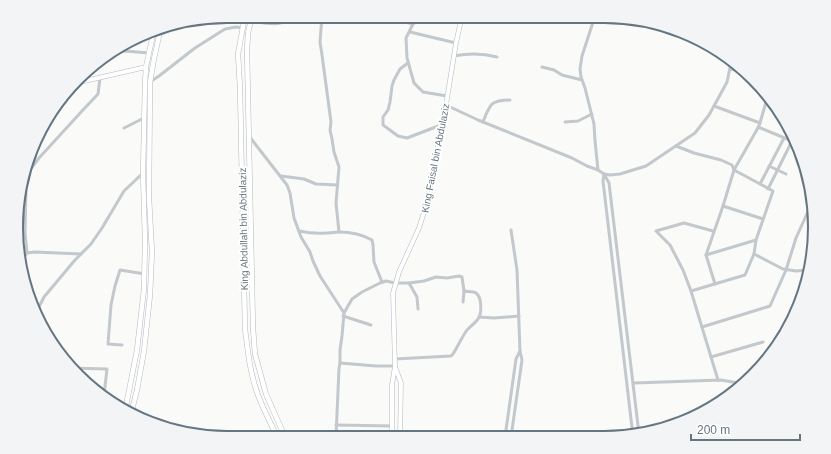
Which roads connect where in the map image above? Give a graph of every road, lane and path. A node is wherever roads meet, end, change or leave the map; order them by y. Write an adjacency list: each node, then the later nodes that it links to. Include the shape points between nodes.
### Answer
1 (244, 23): 10 (main road, King Abdullah bin Abdulaziz)
2 (251, 23): 41 (main road, King Abdullah bin Abdulaziz, via 247,51)
3 (262, 23): 4 (street)
4 (282, 23)
5 (321, 23): 56 (street, via 320,42 330,130 339,166)
6 (409, 23): 9 (street)
7 (460, 23): 14 (street, King Faisal bin Abdulaziz)
8 (592, 23): 25 (street, via 582,56)
9 (413, 24): 11 (street)
10 (243, 28): 27 (street, via 225,29); 109 (main road, King Abdullah bin Abdulaziz, via 238,54 245,329 252,375)
11 (410, 32): 14 (street); 19 (street, via 406,38)
12 (159, 35): 27 (main road)
13 (153, 37): 16 (main road)
14 (456, 43): 17 (street, King Faisal bin Abdulaziz)
15 (123, 51): 16 (street)
16 (149, 53): 20 (main road)
17 (454, 56): 18 (street, via 483,54); 28 (street, King Faisal bin Abdulaziz)
18 (497, 57)
19 (408, 63): 28 (street, via 414,82 423,92); 38 (street, via 394,80 390,102 383,117 383,126 406,138)
20 (146, 67): 24 (street); 27 (main road)
21 (542, 67): 25 (street, via 554,70 562,76)
22 (730, 69): 23 (street); 32 (street, via 727,82)
23 (734, 70)
24 (100, 78): 26 (street); 47 (street, via 98,94)
25 (582, 80): 33 (street)
26 (85, 81)
27 (147, 82): 34 (main road); 92 (main road, via 152,266)
28 (447, 96): 31 (street, King Faisal bin Abdulaziz)
29 (510, 100): 35 (street, via 493,103)
30 (766, 103): 37 (street)
31 (446, 105): 35 (street); 38 (street, King Faisal bin Abdulaziz)
32 (714, 106): 37 (street); 45 (street, via 695,133)
33 (592, 114): 36 (street, via 578,122); 48 (street)
34 (144, 118): 40 (street); 51 (main road)
35 (483, 122): 48 (street)
36 (565, 122)
37 (760, 123): 39 (street)
38 (441, 124): 76 (street, King Faisal bin Abdulaziz, via 426,206)
39 (758, 127): 42 (street); 49 (street)
40 (124, 128)
41 (248, 135): 54 (street); 110 (main road, King Abdullah bin Abdulaziz, via 255,354 266,394)
42 (784, 138): 43 (street); 46 (street)
43 (788, 140)
44 (790, 145): 50 (street)
45 (676, 146): 49 (street, via 722,160 732,165); 52 (street, via 646,166 620,174)
46 (769, 166): 50 (street); 55 (street)
47 (32, 167)
48 (598, 170): 52 (street)
49 (734, 170): 55 (street); 59 (street)
50 (778, 170): 53 (street); 57 (street)
51 (143, 173): 69 (street, via 124,191 95,239); 74 (main road)
52 (604, 174): 100 (street, via 609,182); 108 (street)
53 (786, 174)
54 (280, 176): 56 (street, via 304,179 316,184); 63 (street, via 290,193)
55 (760, 184): 57 (street)
56 (337, 185): 65 (street)
57 (768, 189): 61 (street, via 773,191)
58 (24, 204): 66 (street)
59 (723, 206): 61 (street); 64 (street)
60 (808, 211): 72 (street)
61 (763, 219): 67 (street)
62 (511, 230): 85 (street, via 517,270)
63 (298, 231): 65 (street); 84 (street, via 320,276)
64 (713, 231): 71 (street); 79 (street, via 684,223 656,231 670,245)
65 (339, 232): 75 (street, via 364,236 372,240 374,262)
66 (25, 234): 68 (street)
67 (756, 240): 70 (street); 71 (street)
68 (27, 253): 69 (street)
69 (81, 254): 82 (street, via 44,297)
70 (754, 254): 72 (street); 78 (street, via 745,275)
71 (706, 255): 78 (street)
72 (786, 270): 73 (street); 88 (street, via 770,306)
73 (803, 270)
74 (145, 274): 90 (street, via 120,270 115,286 108,344); 91 (main road)
75 (382, 282): 76 (street); 84 (street, via 352,299)
76 (395, 283): 77 (street); 95 (street, King Faisal bin Abdulaziz)
77 (408, 283): 80 (street, via 459,276 462,278); 83 (street, via 417,297)
78 (715, 284): 79 (street)
79 (692, 291): 88 (street)
80 (464, 292): 81 (street); 86 (street, via 478,295)
81 (462, 302)
82 (39, 306)
83 (418, 309)
84 (344, 315): 87 (street); 96 (street)
85 (519, 316): 86 (street); 93 (street)
86 (480, 317): 95 (street, via 468,329 451,356)
87 (370, 325)
88 (702, 327): 94 (street)
89 (763, 342): 94 (street)
90 (122, 345)
91 (137, 350): 92 (main road); 103 (main road)
92 (144, 351): 104 (main road)
93 (520, 351): 114 (street, via 516,359); 115 (street, via 522,360)
94 (711, 357): 99 (street)
95 (395, 359): 97 (street, King Faisal bin Abdulaziz)
96 (340, 363): 97 (street); 105 (street)
97 (395, 366): 106 (street, King Faisal bin Abdulaziz, via 392,385); 113 (street, King Faisal bin Abdulaziz, via 401,383)
98 (80, 368): 102 (street, via 107,369)
99 (718, 380): 100 (street); 101 (street)
100 (634, 383): 107 (street)
101 (736, 383)
102 (105, 390)
103 (126, 405)
104 (133, 408)
105 (336, 425): 106 (street); 111 (street)
106 (392, 426): 112 (street, King Faisal bin Abdulaziz)
107 (639, 428)
108 (632, 429)
109 (274, 431)
110 (282, 431)
111 (336, 431)
112 (392, 431)
113 (400, 431)
114 (506, 431)
115 (512, 431)

